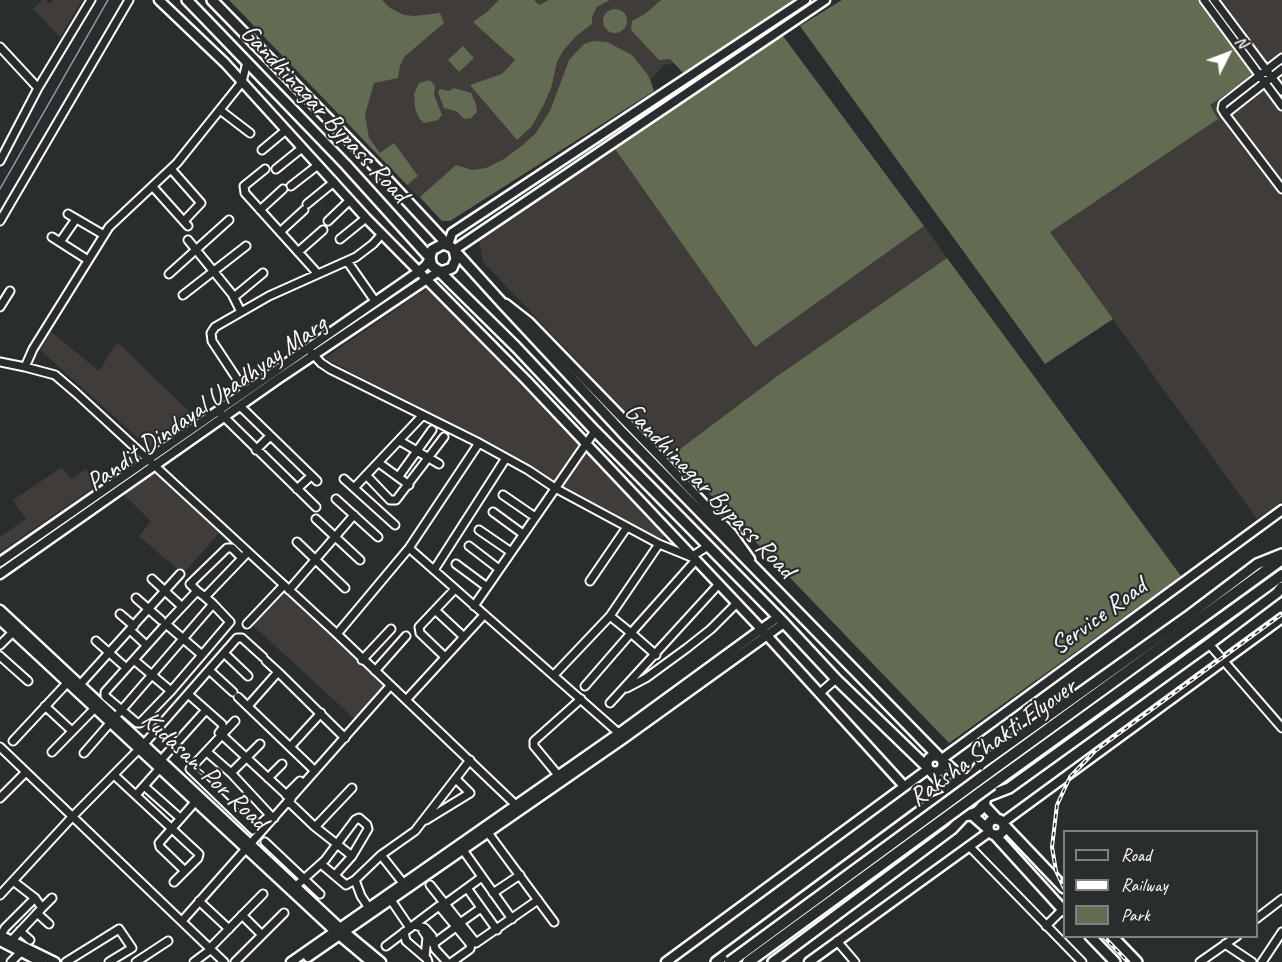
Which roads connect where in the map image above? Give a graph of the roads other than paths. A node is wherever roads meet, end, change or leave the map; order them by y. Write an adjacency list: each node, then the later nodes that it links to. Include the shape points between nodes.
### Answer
1 (91, 0): 19 (street)
2 (129, 0): 46 (street)
3 (159, 0): 17 (street)
4 (187, 0): 12 (main road, Gandhinagar Bypass Road)
5 (212, 0): 57 (main road, Gandhinagar Bypass Road)
6 (805, 0): 20 (street)
7 (825, 0): 22 (street)
8 (1204, 0): 15 (street)
9 (1214, 0): 14 (street)
10 (0, 47): 19 (street)
11 (1282, 58): 14 (street)
12 (247, 62): 17 (street); 60 (main road, Gandhinagar Bypass Road)
13 (1282, 69): 16 (street)
14 (1266, 70): 15 (street); 16 (street)
15 (1260, 75): 18 (street); 25 (street, via 1224,104 1222,110)
16 (1272, 77): 18 (street); 21 (street)
17 (242, 82): 24 (street); 26 (street)
18 (1265, 83): 23 (street); 25 (street)
19 (38, 88): 30 (street)
20 (674, 88): 22 (street); 57 (street, via 452,233)
21 (1282, 91)
22 (681, 96): 57 (street)
23 (1282, 106)
24 (220, 110): 27 (street); 32 (street)
25 (1226, 114): 39 (street)
26 (286, 130): 28 (street); 29 (street)
27 (250, 134)
28 (302, 147): 31 (street); 34 (street)
29 (262, 150)
30 (0, 161)
31 (318, 165): 35 (street); 37 (street)
32 (171, 169): 36 (street); 36 (street, via 201,203 186,223)
33 (265, 169): 41 (street, via 243,189)
34 (276, 169)
35 (334, 182): 40 (street); 49 (street)
36 (153, 186): 51 (street)
37 (291, 186)
38 (283, 189): 41 (street)
39 (1282, 189)
40 (350, 200): 43 (street); 47 (street)
41 (260, 210): 49 (street)
42 (68, 214): 44 (street)
43 (366, 218): 50 (street); 53 (street)
44 (76, 219): 51 (street); 55 (street)
45 (229, 220): 58 (street)
46 (0, 221)
47 (328, 221)
48 (323, 230): 59 (street)
49 (280, 232): 59 (street)
50 (382, 234): 62 (street); 65 (street)
51 (104, 235): 61 (street)
52 (52, 237): 55 (street)
53 (340, 239)
54 (188, 240): 58 (street)
55 (60, 242): 61 (street)
56 (246, 246): 64 (street)
57 (451, 248): 60 (main road, via 435,247); 63 (main road, via 456,255 455,264 449,270); 233 (main road, Gandhinagar Bypass Road, via 623,433)
58 (195, 249): 64 (street); 67 (street)
59 (298, 252): 68 (street)
60 (430, 258): 63 (main road); 65 (street, Pandit Dindayal Upadhyay Marg)
61 (88, 261): 79 (street)
62 (347, 261): 68 (street); 73 (street)
63 (439, 271): 69 (street, Pandit Dindayal Upadhyay Marg); 86 (main road, Gandhinagar Bypass Road)
64 (215, 272): 71 (street); 72 (street)
65 (418, 272): 69 (street); 73 (street, Pandit Dindayal Upadhyay Marg)
66 (263, 273): 72 (street)
67 (169, 274)
68 (318, 274): 75 (street)
69 (427, 279): 77 (street, Pandit Dindayal Upadhyay Marg); 91 (street)
70 (10, 291): 74 (street)
71 (183, 296)
72 (234, 297): 75 (street)
73 (375, 301): 76 (street, Pandit Dindayal Upadhyay Marg)
74 (0, 307)
75 (241, 312): 80 (street, via 211,333 212,341)
76 (308, 347): 77 (street); 80 (street, Pandit Dindayal Upadhyay Marg)
77 (314, 356): 81 (street, Pandit Dindayal Upadhyay Marg); 83 (street, via 330,369)
78 (0, 362): 79 (street)
79 (25, 366): 94 (street, via 55,375)
80 (245, 391): 82 (street, Pandit Dindayal Upadhyay Marg)
81 (240, 406): 84 (street, Pandit Dindayal Upadhyay Marg); 87 (street)
82 (218, 410): 84 (street); 94 (street, Pandit Dindayal Upadhyay Marg)
83 (423, 416): 89 (street); 90 (street)
84 (223, 418): 92 (street); 99 (street, Pandit Dindayal Upadhyay Marg)
85 (432, 430): 93 (street)
86 (595, 431): 91 (street); 126 (main road, Gandhinagar Bypass Road)
87 (270, 436): 92 (street); 100 (street)
88 (444, 437): 95 (street)
89 (400, 441): 93 (street); 97 (street)
90 (479, 443): 96 (street); 127 (street)
91 (586, 445): 107 (street); 132 (street)
92 (256, 450): 108 (street)
93 (418, 451): 95 (street); 102 (street)
94 (148, 458): 99 (street); 135 (street, Pandit Dindayal Upadhyay Marg)
95 (429, 458): 98 (street); 105 (street)
96 (506, 458): 107 (street); 138 (street)
97 (379, 463): 101 (street); 102 (street)
98 (439, 464)
99 (155, 467): 130 (street); 139 (street, Pandit Dindayal Upadhyay Marg)
100 (311, 476): 104 (street); 108 (street)
101 (367, 476): 105 (street, via 393,501); 106 (street)
102 (399, 476): 105 (street)
103 (344, 479): 106 (street)
104 (317, 482)
105 (409, 484)
106 (354, 488): 117 (street)
107 (555, 488): 115 (street); 118 (street)
108 (297, 489): 111 (street)
109 (503, 495): 115 (street)
110 (336, 500): 114 (street)
111 (316, 507)
112 (1282, 510): 233 (street, Service Road)
113 (493, 512): 120 (street)
114 (354, 515): 121 (street); 122 (street)
115 (535, 517): 120 (street)
116 (316, 519): 121 (street)
117 (395, 525)
118 (627, 527): 124 (street); 143 (street)
119 (479, 530): 128 (street)
120 (523, 534): 128 (street)
121 (335, 537): 131 (street); 134 (street)
122 (378, 537)
123 (297, 542): 131 (street)
124 (659, 543): 132 (street); 163 (street)
125 (468, 546): 137 (street)
126 (708, 546): 132 (street); 166 (main road, Gandhinagar Bypass Road)
127 (408, 548): 138 (street); 173 (street)
128 (511, 552): 137 (street)
129 (1282, 554): 246 (main road, via 1257,564 982,763)
130 (245, 555): 146 (street); 151 (street, via 227,548 190,584); 152 (street)
131 (315, 559): 146 (street); 148 (street)
132 (693, 559): 144 (street); 172 (street)
133 (1282, 559): 352 (main road, Raksha Shakti Flyover, bridge)
134 (360, 560)
135 (0, 562)
136 (456, 564): 145 (street)
137 (499, 568): 145 (street)
138 (434, 570): 149 (street)
139 (0, 574)
140 (180, 574): 150 (street)
141 (1282, 574): 353 (main road, Raksha Shakti Flyover, bridge)
142 (152, 579): 150 (street)
143 (590, 581)
144 (718, 585): 156 (street); 185 (street)
145 (487, 586): 157 (street)
146 (286, 587): 168 (street); 173 (street)
147 (1282, 587): 180 (main road)
148 (345, 588)
149 (454, 589): 157 (street); 160 (street)
150 (165, 591): 154 (street); 158 (street)
151 (197, 591): 152 (street); 167 (street)
152 (205, 597): 155 (street)
153 (136, 598): 158 (street)
154 (179, 604)
155 (213, 604): 177 (street); 184 (street, via 230,622)
156 (736, 604): 174 (street); 204 (street, via 699,638 646,678)
157 (474, 606): 162 (street)
158 (149, 609): 167 (street); 169 (street)
159 (0, 610): 203 (street, Kudasan-Por Road)
160 (435, 610): 176 (street); 187 (street, via 418,630)
161 (120, 614): 169 (street)
162 (484, 615): 176 (street); 197 (street)
163 (610, 616): 172 (street); 197 (street)
164 (1282, 618): 190 (street)
165 (0, 620): 171 (street, Kudasan-Por Road)
166 (781, 620): 174 (street); 198 (main road, Gandhinagar Bypass Road)
167 (164, 622): 177 (street); 188 (street)
168 (248, 624)
169 (132, 628): 179 (street); 182 (street)
170 (391, 629): 189 (street)
171 (13, 632): 181 (street); 200 (street, Kudasan-Por Road)
172 (631, 633): 185 (street); 202 (street)
173 (336, 634): 189 (street)
174 (765, 634): 206 (street); 222 (street)
175 (406, 636): 193 (street)
176 (464, 637): 187 (street)
177 (182, 639): 184 (street); 195 (street)
178 (96, 641): 182 (street)
179 (144, 643)
180 (1209, 644): 190 (street); 256 (main road)
181 (0, 645)
182 (110, 652): 191 (street); 203 (street)
183 (224, 653): 192 (street); 194 (street, via 240,637); 196 (street)
184 (202, 655): 205 (street)
185 (656, 655): 204 (street)
186 (0, 656): 199 (street)
187 (445, 657): 209 (street)
188 (134, 660): 195 (street); 214 (street, via 104,694)
189 (362, 660): 193 (street)
190 (1222, 662): 219 (street); 262 (street)
191 (123, 664)
192 (209, 670): 207 (street); 212 (street)
193 (375, 671): 201 (street)
194 (278, 672): 212 (street); 216 (street)
195 (151, 674): 205 (street); 214 (street)
196 (248, 675)
197 (554, 675): 208 (street)
198 (836, 679): 206 (street); 237 (main road, Gandhinagar Bypass Road)
199 (27, 681)
200 (68, 682): 203 (street, Kudasan-Por Road); 211 (street)
201 (390, 686): 209 (street); 223 (street)
202 (585, 686)
203 (78, 687): 213 (street, Kudasan-Por Road); 217 (street, Kudasan-Por Road)
204 (624, 689): 210 (street)
205 (171, 691): 214 (street, via 140,723)
206 (820, 693): 249 (street)
207 (188, 694): 215 (street); 226 (street)
208 (581, 699): 222 (street); 242 (street, via 534,741)
209 (406, 700): 234 (street)
210 (610, 704)
211 (45, 706): 220 (street); 224 (street)
212 (248, 706): 228 (street)
213 (95, 708): 217 (street, Kudasan-Por Road); 220 (street)
214 (121, 709): 217 (street)
215 (206, 710): 235 (street); 243 (street, via 223,728)
216 (321, 713): 223 (street); 228 (street)
217 (113, 719): 226 (street, Kudasan-Por Road); 231 (street)
218 (236, 721): 221 (street)
219 (1282, 728)
220 (72, 731): 229 (street)
221 (222, 735): 230 (street); 232 (street)
222 (621, 735): 242 (street); 257 (street)
223 (345, 738): 238 (street)
224 (13, 741)
225 (260, 744): 232 (street)
226 (142, 746): 235 (street, Kudasan-Por Road); 241 (street)
227 (0, 747): 239 (street)
228 (290, 747): 238 (street)
229 (52, 752)
230 (207, 752): 240 (street); 260 (street, via 190,769 253,830)
231 (84, 753)
232 (246, 757): 240 (street); 244 (street)
233 (941, 759): 237 (main road, via 930,758); 237 (main road, via 942,770 937,773); 246 (main road, Gandhinagar Bypass Road)
234 (470, 760): 245 (street); 257 (street)
235 (161, 764): 243 (street, Kudasan-Por Road); 248 (street); 255 (street, Kudasan-Por Road)
236 (282, 764): 244 (street)
237 (929, 769): 249 (street); 251 (main road, Gandhinagar Bypass Road)
238 (315, 771): 254 (street)
239 (26, 772): 253 (street); 259 (street)
240 (231, 773): 260 (street)
241 (114, 775): 252 (street); 259 (street)
242 (558, 775): 257 (street)
243 (179, 777): 270 (street, Kudasan-Por Road)
244 (268, 778): 254 (street)
245 (456, 779): 263 (street); 263 (street, via 470,793)
246 (966, 779): 251 (main road, via 955,783); 256 (main road, via 982,786)
247 (300, 781): 254 (street)
248 (144, 786): 252 (street); 261 (street)
249 (904, 786): 350 (street)
250 (352, 788): 264 (street)
251 (950, 794): 258 (main road, via 954,808); 351 (main road, via 931,803)
252 (136, 795): 265 (street)
253 (0, 798)
254 (289, 799): 260 (street); 264 (street)
255 (195, 801): 261 (street); 270 (street, Kudasan-Por Road)
256 (985, 801): 258 (main road); 262 (main road)
257 (518, 807): 266 (street)
258 (969, 814): 267 (main road); 354 (main road)
259 (73, 816): 282 (street); 309 (street)
260 (272, 816): 270 (street)
261 (180, 818): 265 (street)
262 (1001, 822): 267 (main road, via 1001,833); 267 (main road, via 990,821); 287 (main road)
263 (422, 823): 273 (street)
264 (316, 826): 269 (street)
265 (172, 827): 276 (street, via 159,845); 276 (street, via 200,854)
266 (486, 829): 272 (street); 278 (street); 284 (street)
267 (990, 832): 271 (street); 302 (main road)
268 (265, 842): 280 (street)
269 (338, 845): 274 (street); 274 (street, via 355,820 361,819 368,828); 275 (street)
270 (248, 846): 286 (street, Kudasan-Por Road); 297 (street); 318 (street, Kudasan-Por Road)
271 (969, 846): 313 (street); 329 (street)
272 (463, 850): 279 (street); 298 (street)
273 (381, 855): 281 (street); 284 (street)
274 (352, 856): 277 (street)
275 (321, 864): 277 (street); 280 (street)
276 (185, 871): 283 (street)
277 (335, 875): 281 (street, via 346,885)
278 (520, 875): 289 (street); 296 (street)
279 (482, 877): 288 (street); 289 (street)
280 (305, 878): 286 (street); 291 (street)
281 (355, 880): 300 (street)
282 (14, 881): 292 (street); 293 (street)
283 (174, 882)
284 (403, 884): 300 (street)
285 (430, 885): 299 (street)
286 (296, 886): 318 (street, Kudasan-Por Road)
287 (1063, 886)
288 (467, 888): 299 (street); 301 (street)
289 (493, 892): 308 (street)
290 (263, 894): 306 (street)
291 (320, 894)
292 (0, 895)
293 (35, 898): 303 (street); 320 (street)
294 (52, 898): 303 (street)
295 (1282, 899): 307 (street)
296 (538, 900): 308 (street); 310 (street)
297 (199, 901): 309 (street); 315 (street)
298 (393, 903): 314 (street); 318 (street)
299 (445, 904): 312 (street)
300 (369, 908): 318 (street)
301 (481, 908): 312 (street); 316 (street)
302 (1063, 909)
303 (40, 911): 311 (street); 317 (street)
304 (1063, 911): 313 (street)
305 (284, 913): 321 (street)
306 (242, 915): 315 (street); 321 (street)
307 (1258, 918)
308 (512, 919): 316 (street)
309 (182, 921): 333 (street)
310 (554, 922)
311 (49, 924)
312 (458, 925): 314 (street, via 439,906); 316 (street, via 476,943); 330 (street); 349 (street, via 471,948)
313 (1046, 926): 357 (street)
314 (412, 927): 330 (street, via 423,926 432,936); 332 (street); 335 (street, via 427,937); 335 (street, via 406,941)
315 (229, 929): 333 (street)
316 (497, 930)
317 (20, 932): 325 (street); 326 (street)
318 (340, 932): 345 (street); 346 (street); 347 (street, Kudasan-Por Road); 348 (street, Kudasan-Por Road)
319 (1282, 932): 362 (street)
320 (0, 935): 325 (street)
321 (262, 935): 344 (street)
322 (1092, 938): 358 (main road)
323 (1114, 938): 359 (main road)
324 (1234, 938): 331 (street)
325 (12, 940): 338 (street)
326 (30, 940)
327 (0, 941): 334 (street)
328 (168, 941): 341 (street)
329 (837, 941): 355 (street); 356 (street)
330 (433, 944): 349 (street)
331 (1225, 944): 360 (street); 361 (street)
332 (386, 945)
333 (210, 949): 342 (street); 343 (street)
334 (21, 952): 336 (street); 337 (street)
335 (427, 959)
336 (11, 962)
337 (41, 962)
338 (55, 962)
339 (66, 962): 340 (street, via 119,929 132,948)
340 (109, 962)
341 (136, 962)
342 (194, 962)
343 (224, 962)
344 (235, 962)
345 (291, 962)
346 (302, 962)
347 (371, 962)
348 (381, 962)
349 (449, 962)
350 (666, 962)
351 (716, 962)
352 (730, 962)
353 (748, 962)
354 (773, 962)
355 (809, 962)
356 (855, 962)
357 (1082, 962)
358 (1115, 962)
359 (1137, 962)
360 (1200, 962)
361 (1252, 962)
362 (1262, 962)

